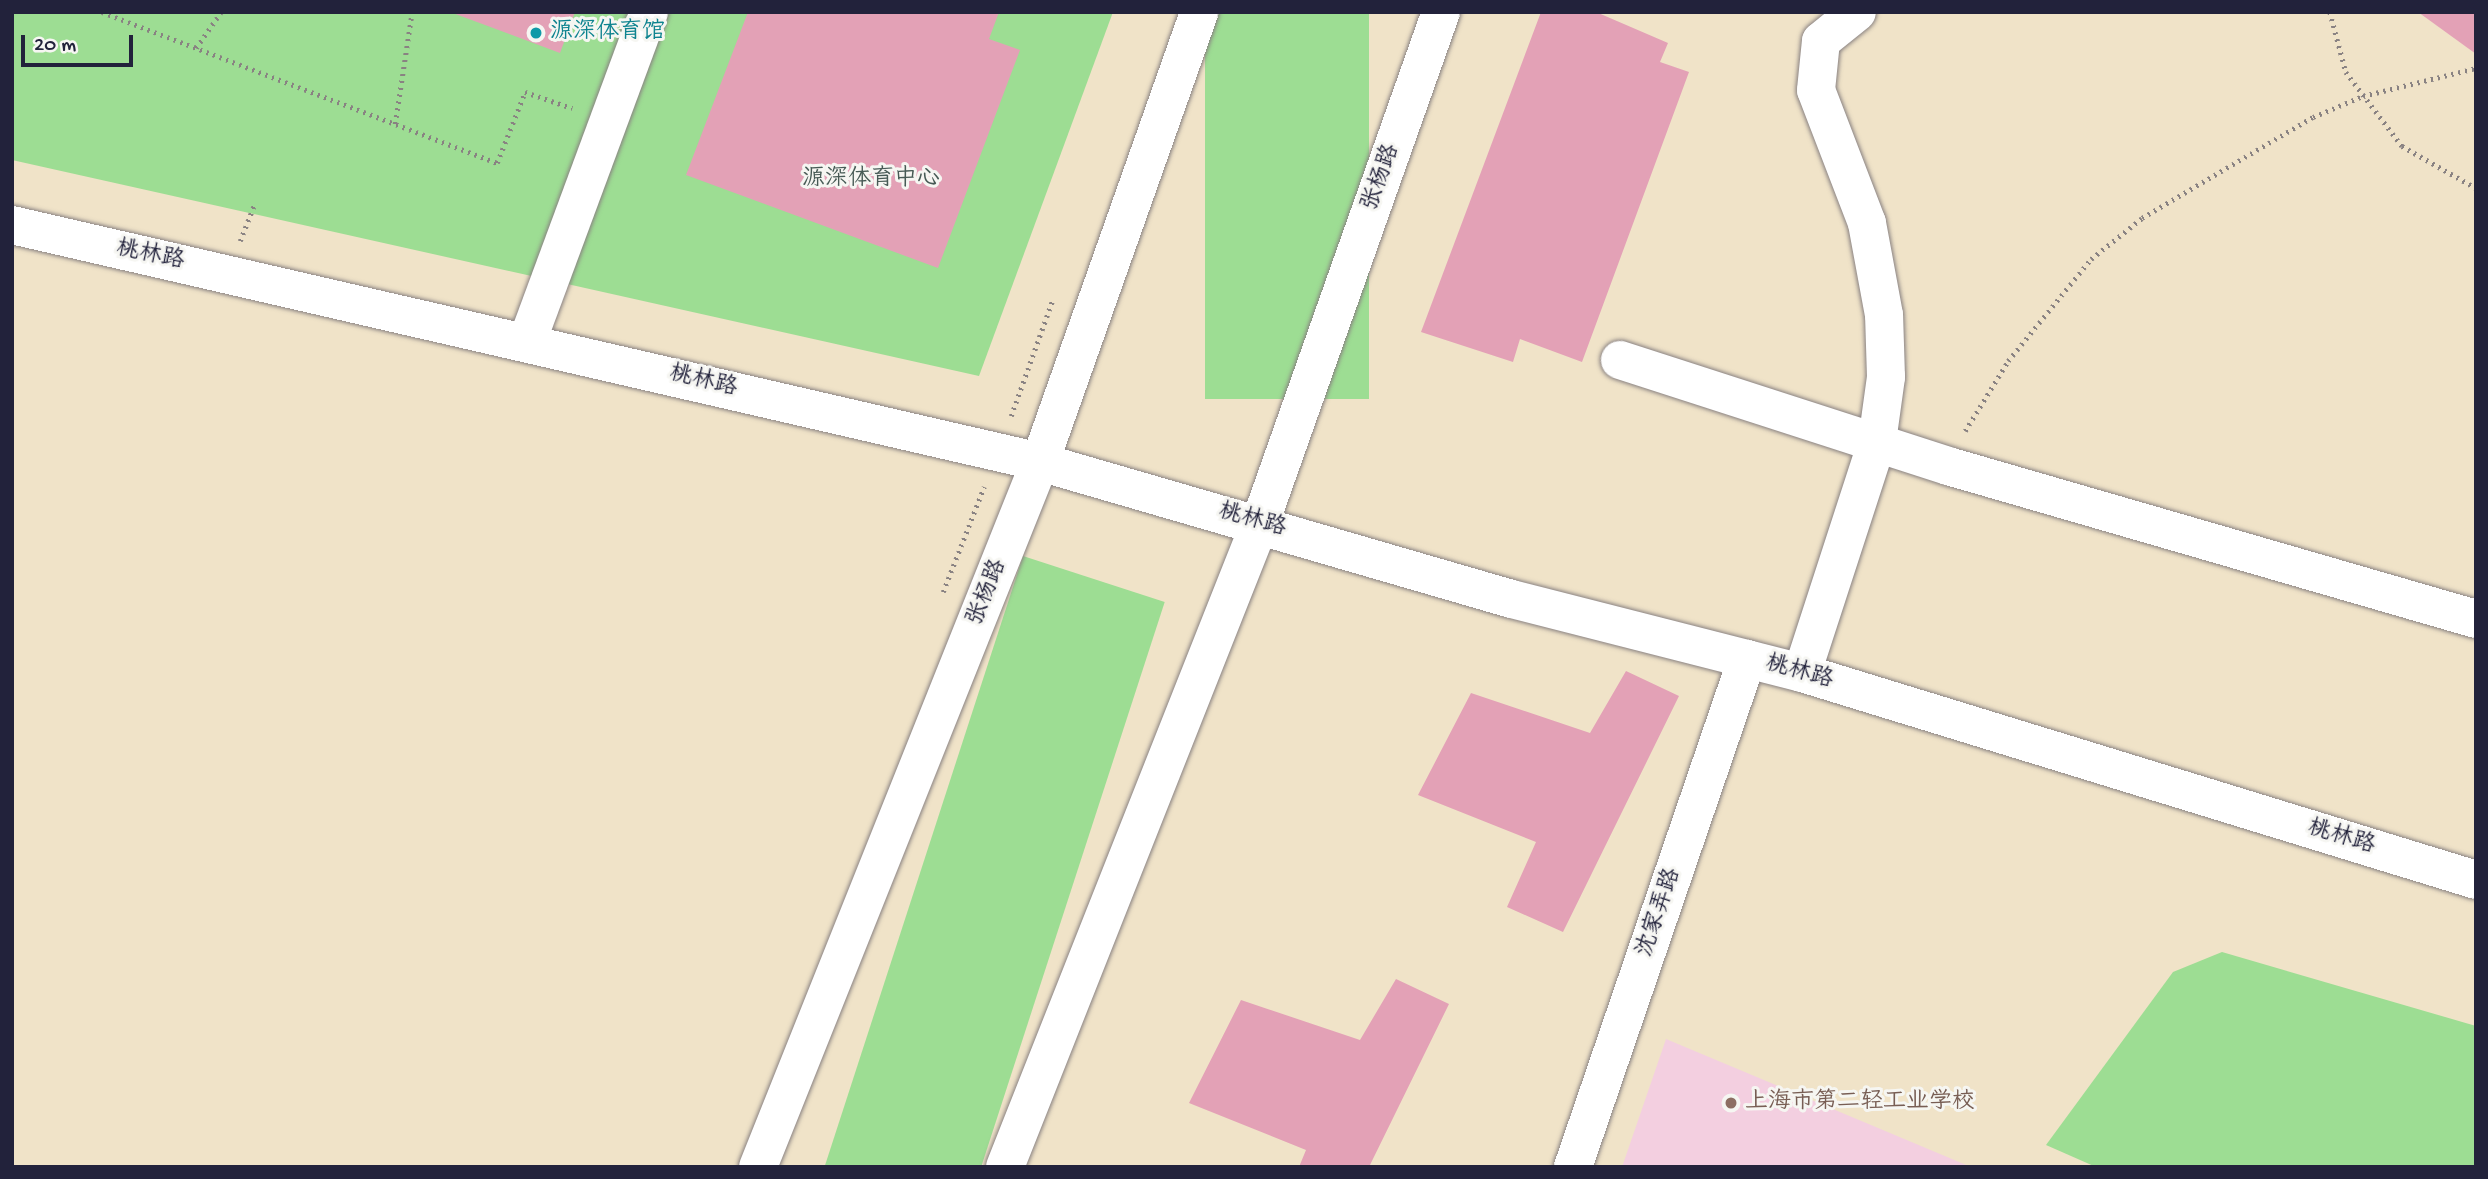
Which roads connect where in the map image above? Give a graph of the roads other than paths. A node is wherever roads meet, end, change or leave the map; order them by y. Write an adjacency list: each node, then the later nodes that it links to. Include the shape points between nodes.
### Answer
1 (649, 12): 6 (street)
2 (1199, 12): 9 (street, 张杨路)
3 (1441, 12): 10 (street, 张杨路)
4 (1857, 12): 8 (street, via 1821,41 1816,90 1867,223 1876,264 1886,377)
5 (12, 225): 6 (street, 桃林路)
6 (528, 339): 9 (street, 桃林路)
7 (1620, 360): 8 (street)
8 (1877, 442): 11 (street, via 1948,467); 13 (street)
9 (1040, 463): 10 (street, 桃林路); 15 (street, 张杨路)
10 (1260, 523): 12 (street, 桃林路, via 1512,599); 16 (street, 张杨路)
11 (2476, 619)
12 (1747, 659): 13 (street, 桃林路); 17 (street, 沈家弄路)
13 (1802, 673): 14 (street, 桃林路)
14 (2476, 880)
15 (758, 1167)
16 (1005, 1167)
17 (1573, 1167)

